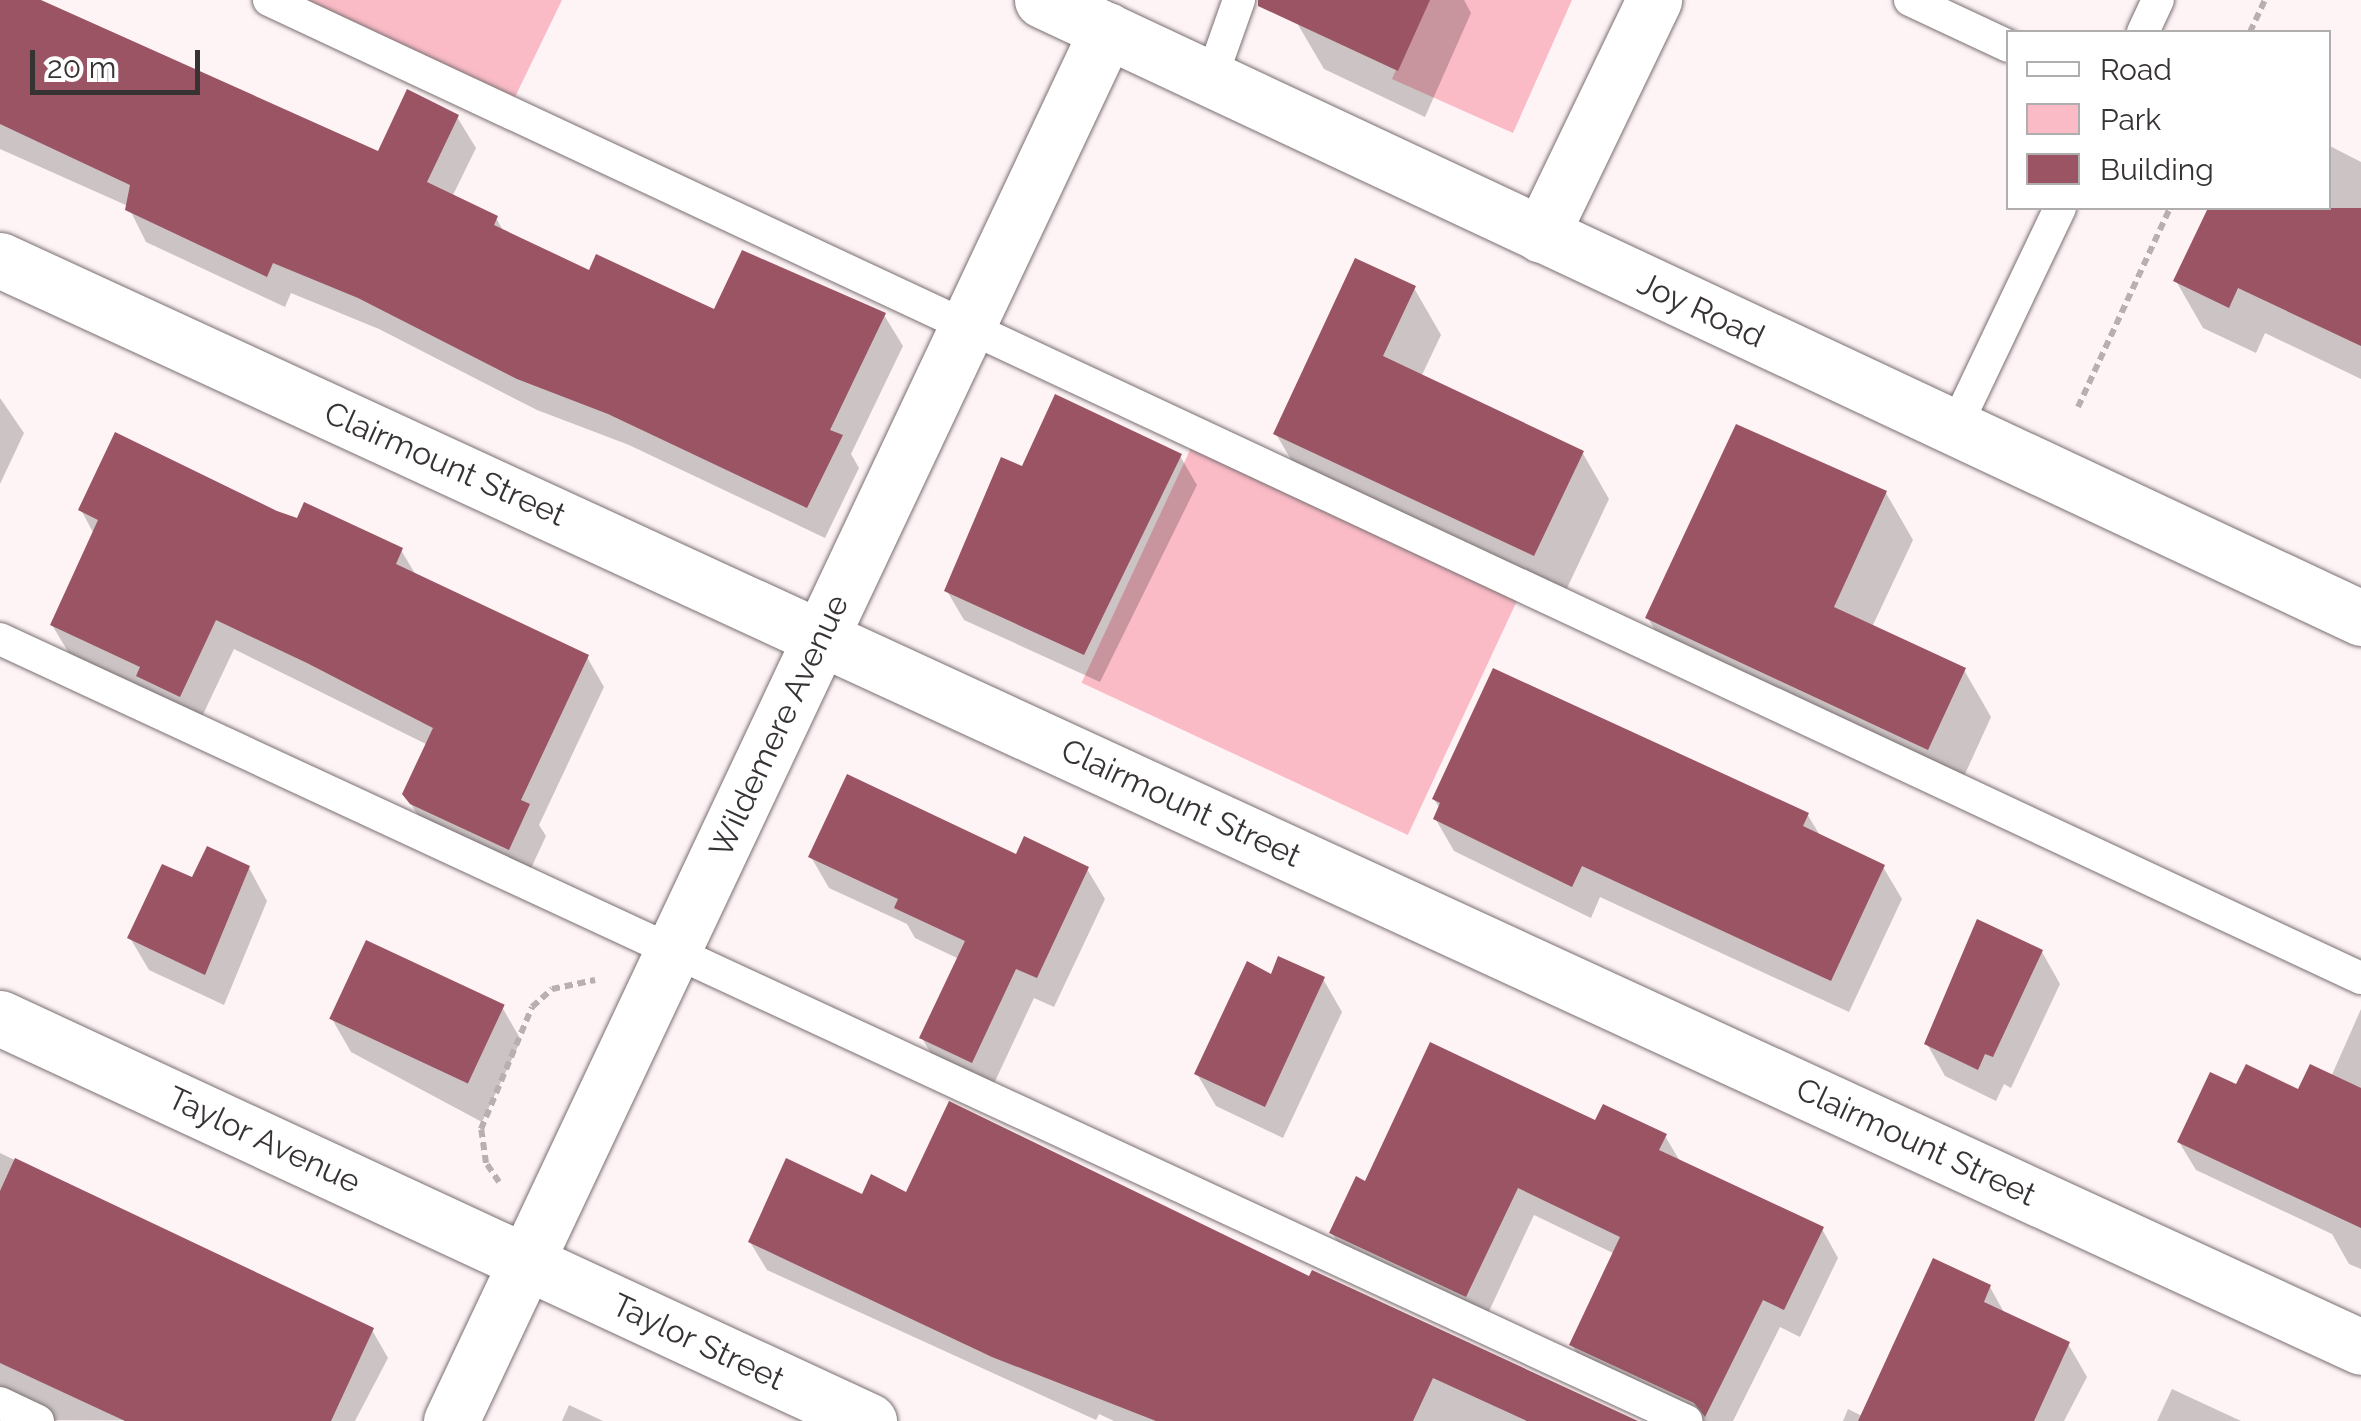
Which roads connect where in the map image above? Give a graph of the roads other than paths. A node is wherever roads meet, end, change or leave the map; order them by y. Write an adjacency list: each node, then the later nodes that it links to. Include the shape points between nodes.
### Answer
1 (269, 0): 14 (lane)
2 (1042, 0): 7 (street, Joy Road)
3 (1240, 0): 10 (lane)
4 (1654, 0): 12 (street)
5 (1910, 0): 9 (lane)
6 (2158, 0): 8 (lane)
7 (1107, 30): 10 (street, Joy Road); 14 (street, Wildemere Avenue)
8 (2143, 30)
9 (2006, 45)
10 (1211, 79): 12 (street, Joy Road)
11 (2059, 210): 15 (lane)
12 (1541, 235): 15 (street, Joy Road)
13 (0, 260): 17 (street, Clairmount Street)
14 (967, 327): 17 (street, Wildemere Avenue); 20 (lane)
15 (1955, 428): 16 (street, Joy Road)
16 (2361, 618)
17 (820, 637): 19 (street, Wildemere Avenue); 23 (street, Clairmount Street)
18 (0, 639): 19 (lane)
19 (671, 955): 22 (street, Wildemere Avenue); 28 (lane)
20 (2361, 978)
21 (0, 1018): 22 (street, Taylor Avenue)
22 (527, 1263): 26 (street, Wildemere Avenue); 27 (street, Taylor Street)
23 (2361, 1347)
24 (0, 1403): 25 (lane)
25 (38, 1421)
26 (452, 1421)
27 (869, 1421)
28 (1686, 1421)

